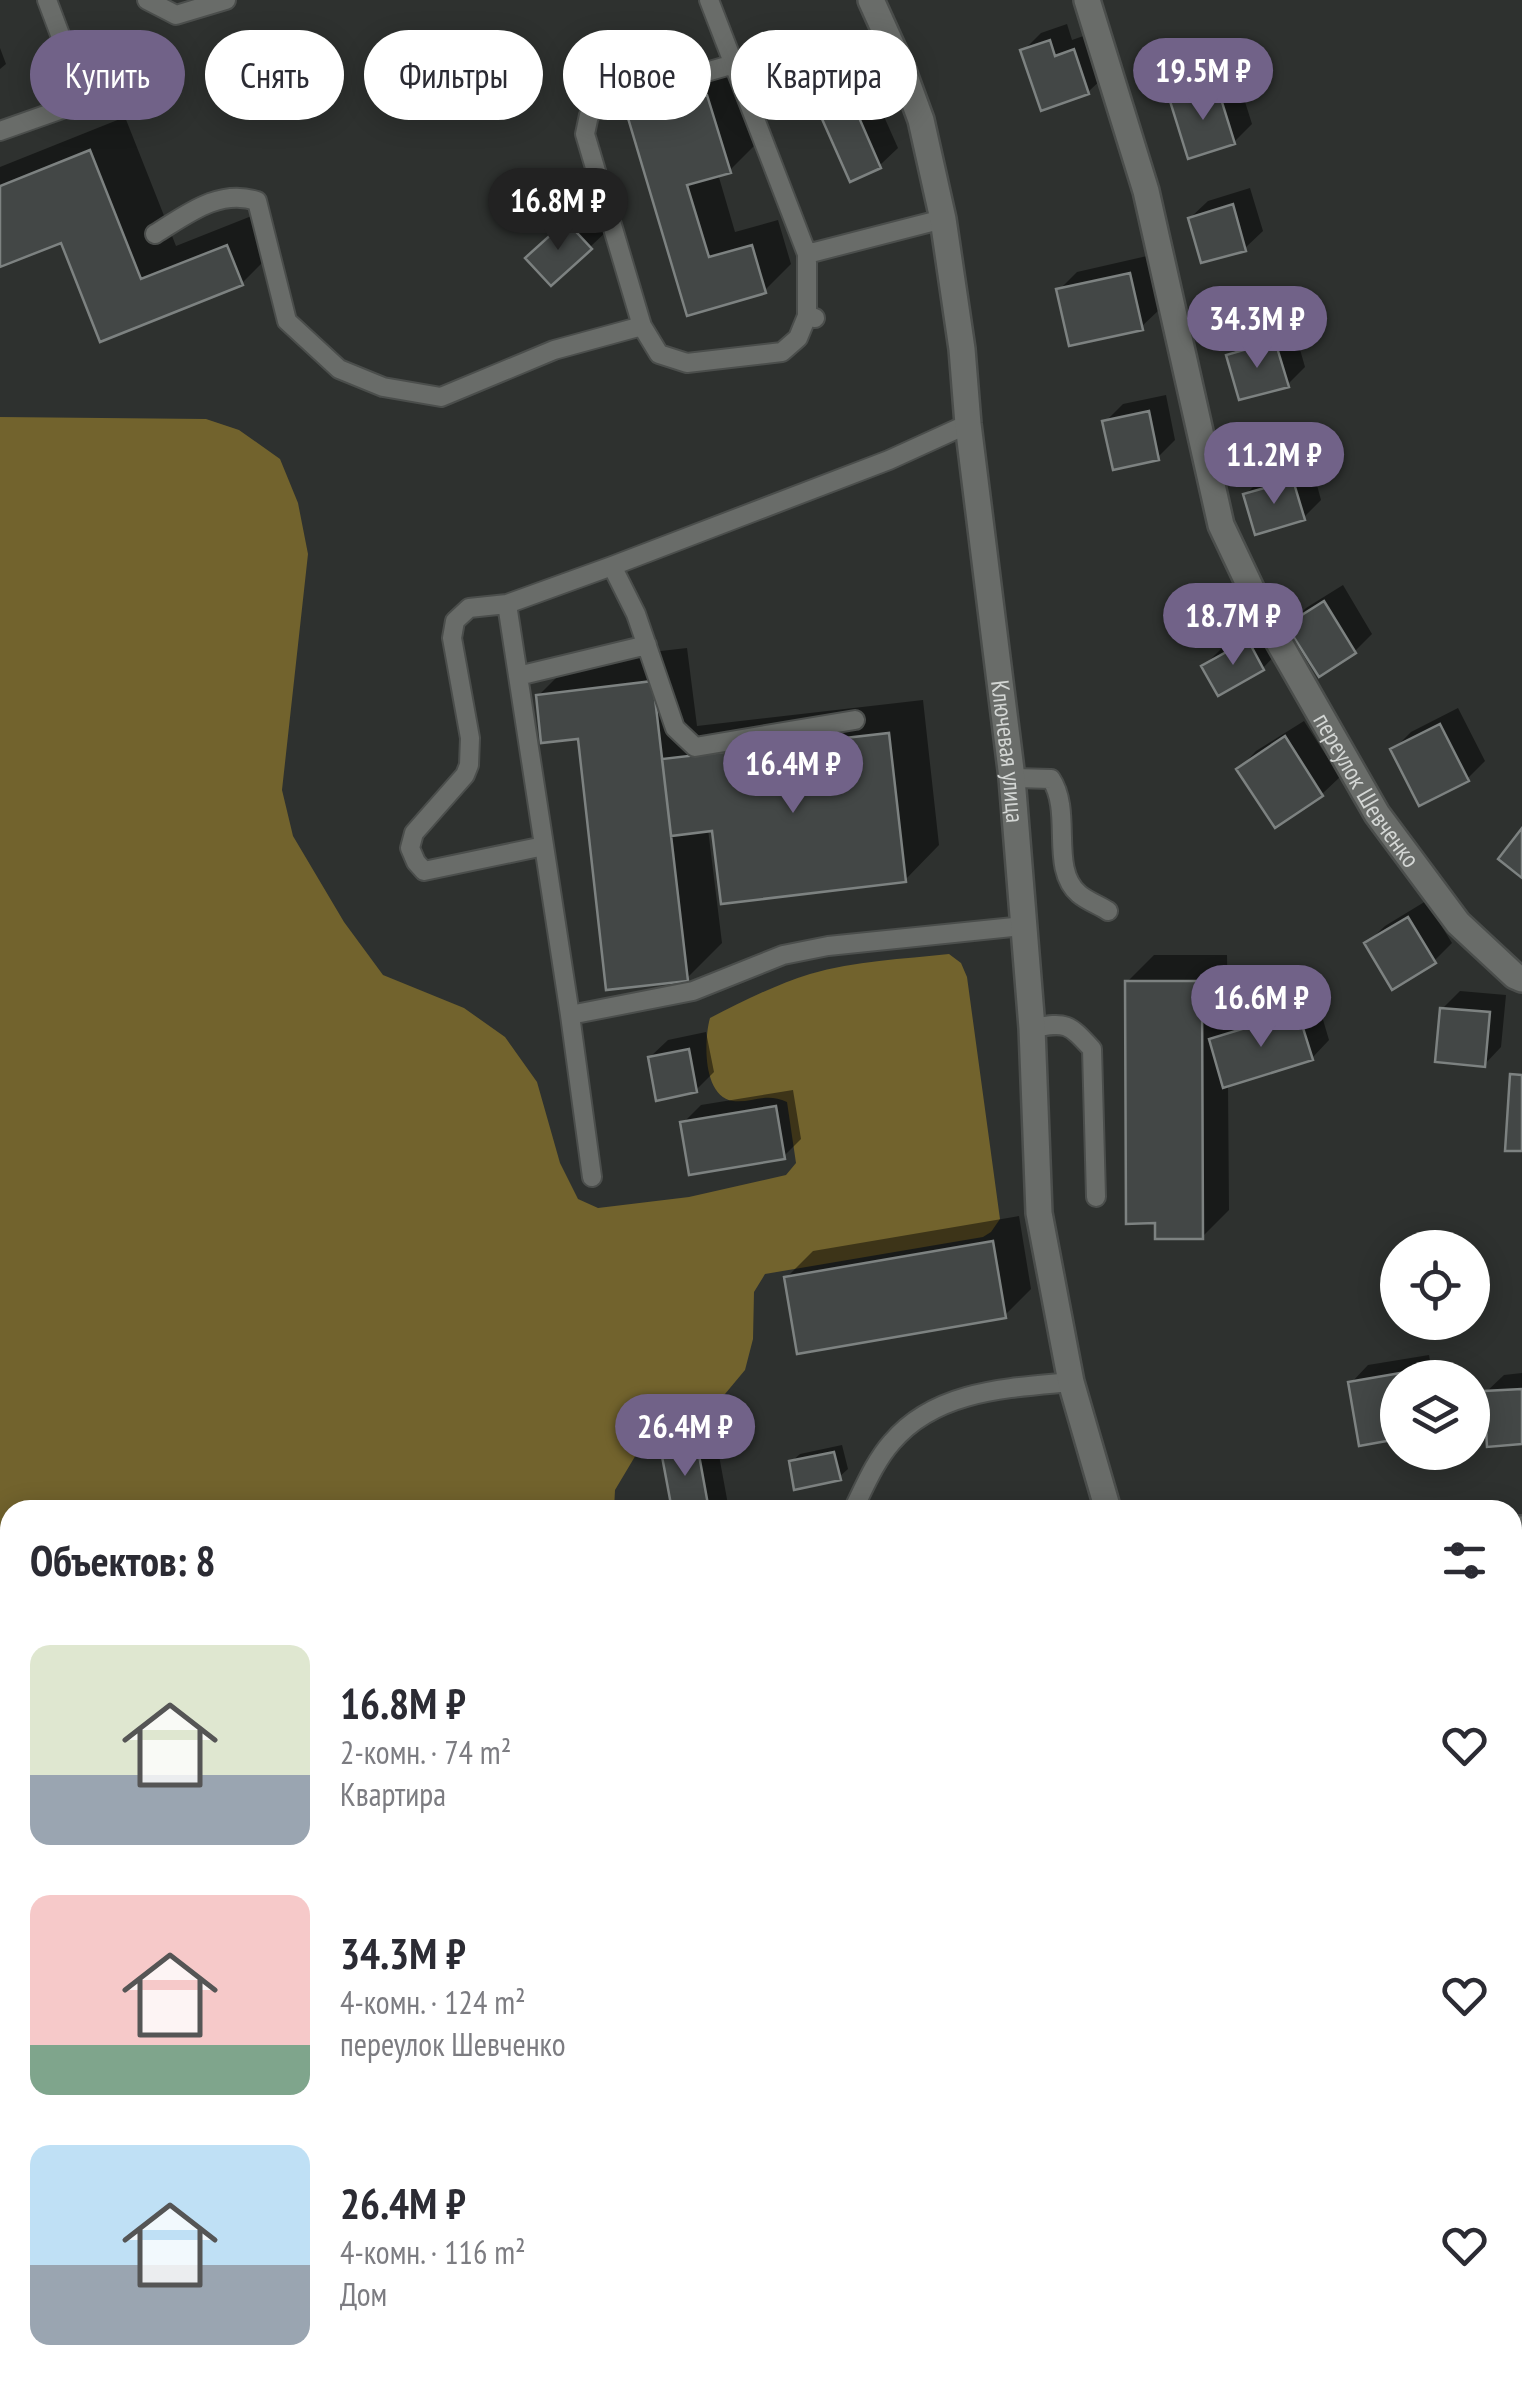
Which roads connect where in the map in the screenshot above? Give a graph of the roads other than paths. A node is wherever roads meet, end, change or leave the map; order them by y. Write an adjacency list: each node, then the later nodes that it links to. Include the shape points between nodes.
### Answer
1 (47, 0): 10 (lane, via 85,101)
2 (147, 0): 3 (lane, via 176,15)
3 (226, 0)
4 (710, 0): 7 (lane)
5 (870, 0): 11 (street, Ключевая улица, via 921,120)
6 (1086, 0): 25 (street, переулок Шевченко, via 1146,191 1221,525 1265,618 1377,814 1458,923)
7 (731, 56)
8 (731, 65): 14 (lane, via 604,101 589,115 585,134)
9 (756, 120): 13 (lane)
10 (0, 131)
11 (943, 219): 13 (lane); 15 (street, Ключевая улица)
12 (155, 234): 14 (lane, via 212,200 256,201 287,321 339,369 382,388 441,397 554,350)
13 (808, 254): 14 (lane, via 812,317 782,352 687,363 659,354)
14 (642, 326)
15 (968, 424): 16 (lane); 21 (street, Ключевая улица)
16 (612, 566): 17 (lane); 18 (lane)
17 (507, 604): 19 (lane); 22 (lane, via 469,608 455,621 470,765 414,833 410,848 424,871)
18 (647, 645): 19 (lane); 20 (lane, via 675,728 695,747)
19 (518, 676): 22 (lane)
20 (856, 720)
21 (1012, 778): 23 (lane, via 1051,778 1060,802 1065,877 1078,894); 24 (street, Ключевая улица)
22 (544, 846): 26 (lane)
23 (1108, 910)
24 (1023, 926): 26 (lane, via 828,946 783,955 693,991); 27 (street, Ключевая улица)
25 (1522, 979)
26 (570, 1015): 28 (lane)
27 (1032, 1028): 29 (lane, via 1059,1023 1092,1049); 30 (street, Ключевая улица, via 1039,1213)
28 (592, 1177)
29 (1096, 1197)
30 (1072, 1382): 31 (lane, via 971,1394 923,1414 891,1442); 32 (street, Ключевая улица)
31 (859, 1500)
32 (1105, 1500)

